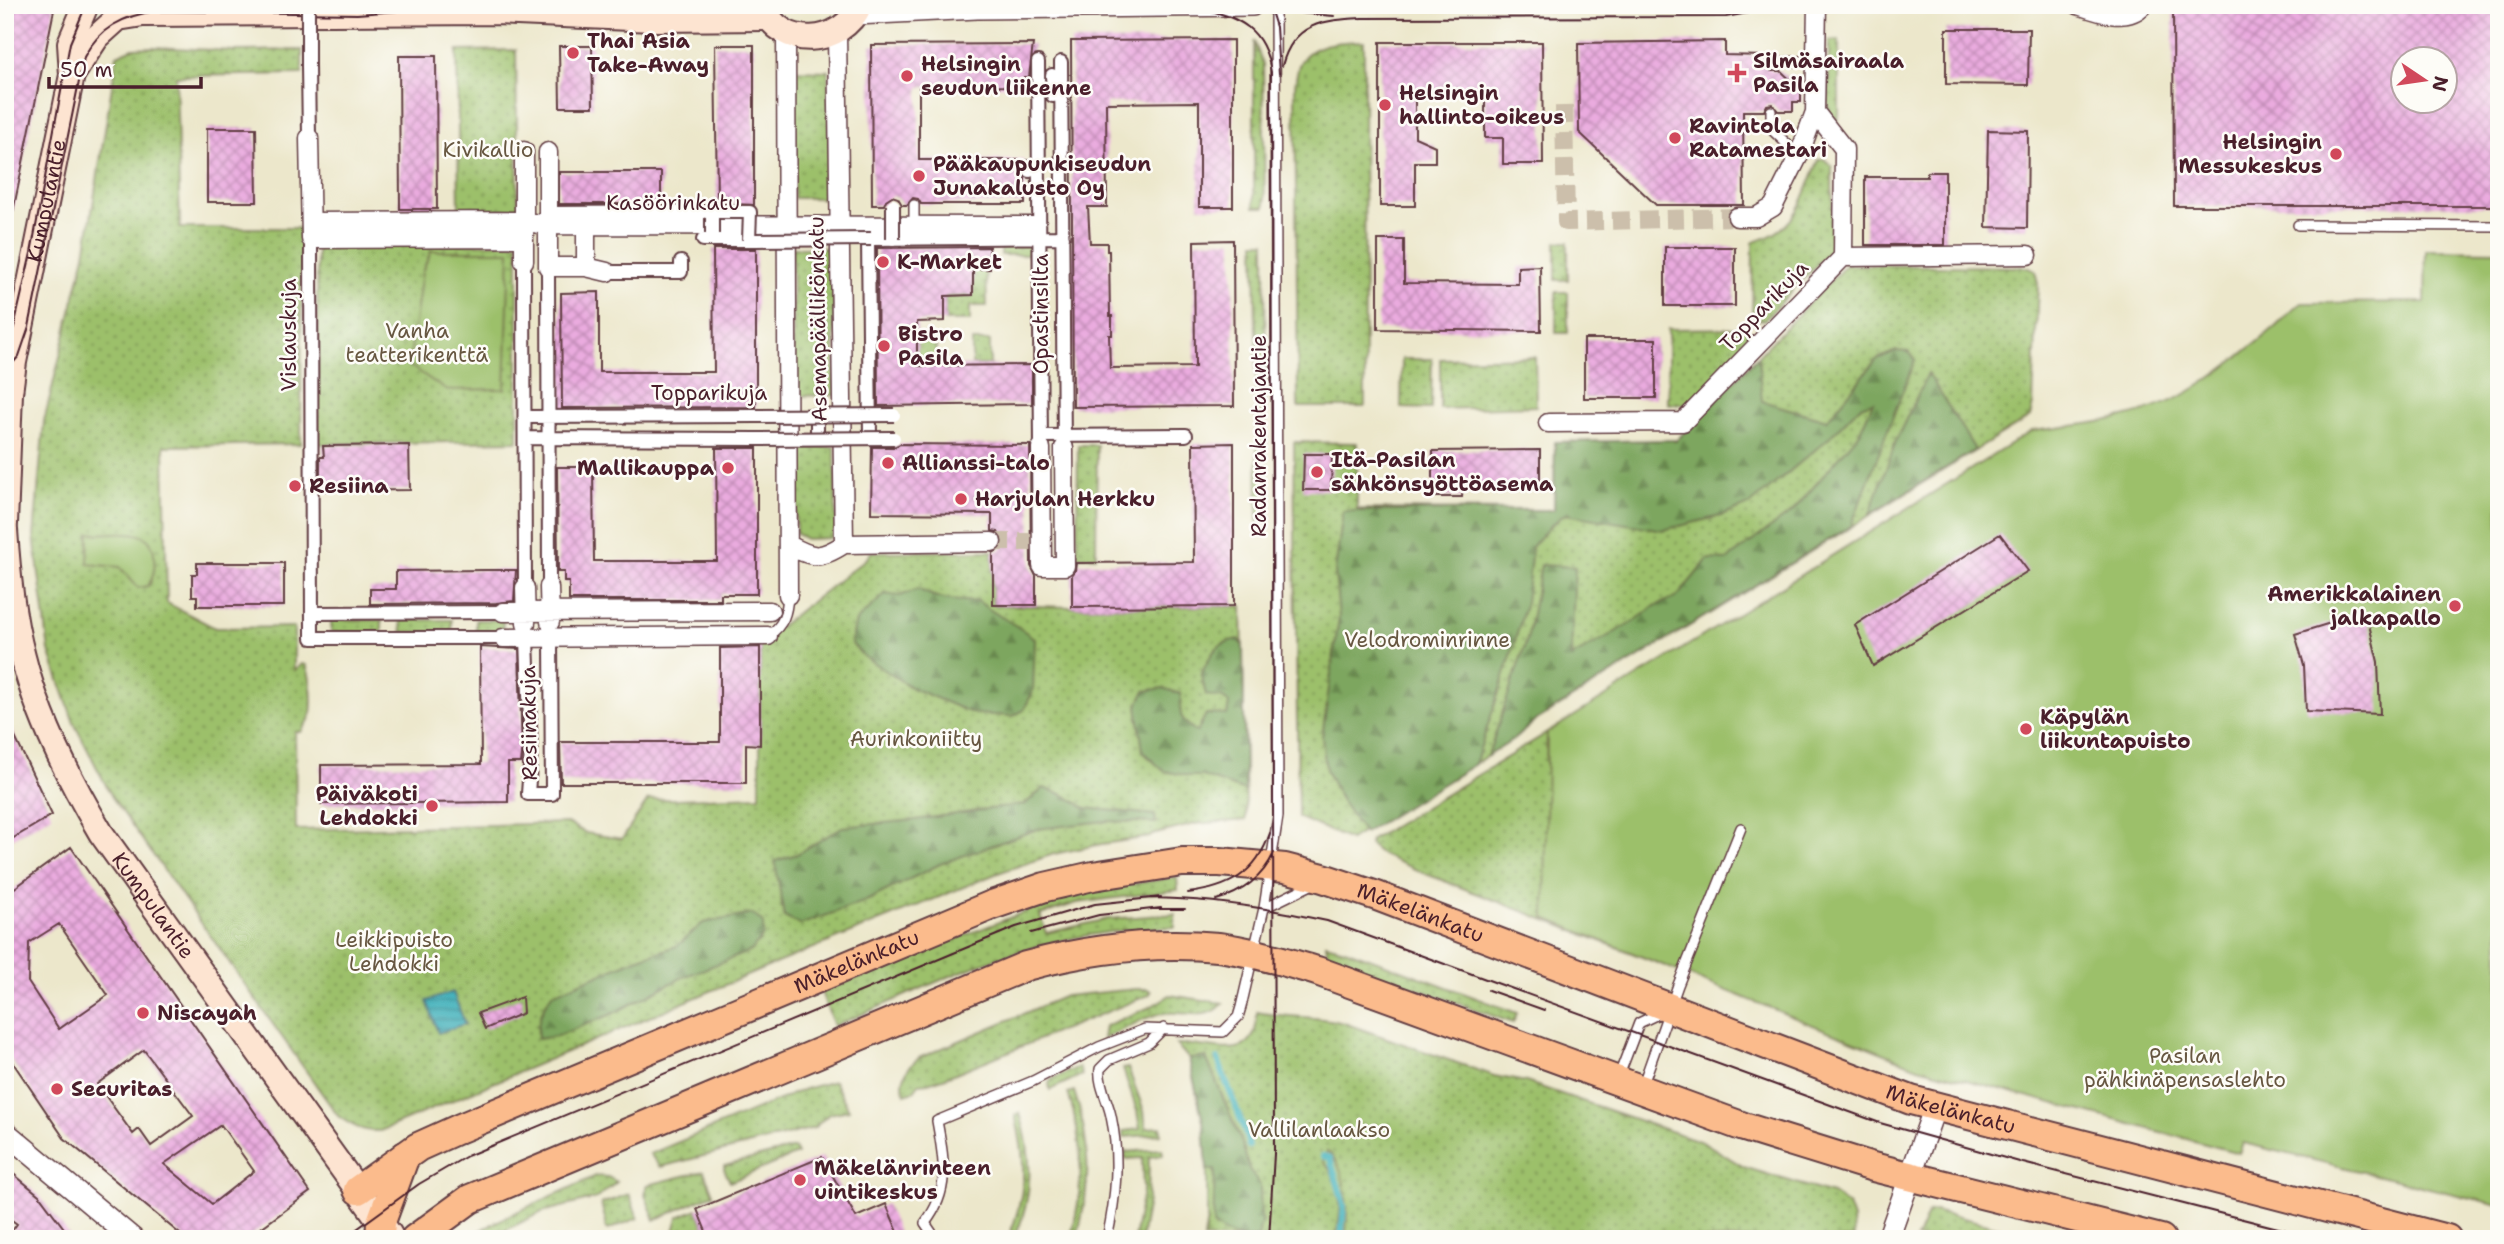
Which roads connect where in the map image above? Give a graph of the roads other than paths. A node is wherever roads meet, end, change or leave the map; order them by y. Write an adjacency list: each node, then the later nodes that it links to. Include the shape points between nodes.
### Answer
1 (86, 5): 16 (main road, Kumpulantie, via 70,43)
2 (307, 5): 22 (street, Vislauskuja, bridge)
3 (1252, 5): 8 (street)
4 (1275, 5): 95 (lane, Radanrakentajantie, via 1278,816)
5 (1817, 5): 12 (street)
6 (2078, 5): 7 (street, via 2117,15 2129,15)
7 (2143, 5)
8 (858, 10): 11 (main road)
9 (117, 11): 10 (main road); 16 (main road)
10 (773, 18): 11 (main road, via 800,37); 33 (street, Asemapäällikönkatu)
11 (837, 32): 34 (street, Asemapäällikönkatu)
12 (1815, 60): 15 (lane); 21 (street)
13 (1038, 62): 19 (street, Opastinsilta)
14 (1061, 62): 18 (street, Opastinsilta)
15 (1776, 66)
16 (72, 75): 51 (main road, Kumpulantie)
17 (1052, 75): 18 (street)
18 (1057, 96): 19 (street); 25 (street, Opastinsilta)
19 (1039, 97): 24 (street, Opastinsilta, via 1032,169)
20 (1770, 111): 23 (lane, via 1771,129)
21 (1815, 112): 23 (street); 45 (street, via 1844,149)
22 (309, 138): 37 (street, Vislauskuja)
23 (1799, 155): 29 (street, via 1773,207 1756,217)
24 (1040, 188): 25 (street); 39 (street, Opastinsilta)
25 (1062, 188): 40 (street, Opastinsilta)
26 (892, 205): 42 (street, bridge)
27 (914, 205): 35 (lane)
28 (709, 212): 30 (street, Kasöörinkatu); 43 (street, Kasöörinkatu, bridge, via 750,212); 43 (street, Kasöörinkatu, bridge, via 708,240)
29 (1737, 217)
30 (548, 218): 31 (street, Kasöörinkatu); 38 (street, Kasöörinkatu); 38 (street, Resiinakuja, via 536,159); 48 (street, Resiinakuja)
31 (586, 225): 33 (street, Kasöörinkatu); 49 (street)
32 (2298, 225): 36 (lane)
33 (786, 226): 34 (street, Kasöörinkatu); 76 (street, Asemapäällikönkatu)
34 (839, 226): 35 (street, Kasöörinkatu); 75 (street, Asemapäällikönkatu)
35 (914, 226): 39 (street, Kasöörinkatu)
36 (2499, 226)
37 (311, 230): 38 (street, Kasöörinkatu); 85 (street, Vislauskuja)
38 (524, 230): 46 (street, Resiinakuja)
39 (1036, 234): 40 (street, Kasöörinkatu); 42 (street, Kasöörinkatu); 52 (street, Opastinsilta)
40 (1063, 237): 53 (street, Opastinsilta)
41 (868, 239): 42 (street, Kasöörinkatu, bridge); 43 (street, Kasöörinkatu, bridge); 55 (street)
42 (893, 239)
43 (756, 242)
44 (2028, 255): 45 (street)
45 (1843, 257): 60 (street, Topparikuja, via 1683,422)
46 (524, 261): 58 (street, Resiinakuja)
47 (681, 262): 50 (street, via 681,272)
48 (548, 267): 49 (street); 59 (street, Resiinakuja)
49 (586, 267): 50 (street)
50 (607, 272)
51 (7, 393): 72 (main road, Kumpulantie)
52 (1041, 413): 53 (street); 68 (street, Opastinsilta)
53 (1064, 413): 69 (street, Opastinsilta)
54 (817, 415): 55 (street, Topparikuja, bridge); 57 (street, Topparikuja, bridge); 64 (street)
55 (869, 415): 56 (street, Topparikuja, bridge); 65 (street)
56 (894, 415)
57 (759, 416): 59 (street, Topparikuja); 67 (street)
58 (525, 417): 59 (street, Topparikuja); 62 (street, Resiinakuja)
59 (549, 417): 63 (street, Resiinakuja)
60 (1548, 423)
61 (1186, 435): 69 (street)
62 (525, 438): 63 (street); 70 (street, Resiinakuja)
63 (549, 438): 67 (street); 71 (street, Resiinakuja)
64 (817, 438): 65 (street, bridge); 67 (street, bridge)
65 (870, 438): 66 (street, bridge)
66 (894, 438)
67 (758, 439)
68 (1041, 442): 69 (street); 69 (street, Opastinsilta, via 1042,566 1065,566)
69 (1064, 442)
70 (525, 522): 71 (street); 77 (street, Resiinakuja)
71 (549, 522): 78 (street, Resiinakuja)
72 (5, 524)
73 (5, 530): 106 (main road, Kumpulantie, via 23,658 44,720 87,809)
74 (992, 542): 75 (street)
75 (844, 544): 76 (street, via 819,556)
76 (789, 545): 79 (street, Asemapäällikönkatu)
77 (525, 587): 83 (street, Resiinakuja)
78 (549, 587): 84 (street, Resiinakuja)
79 (782, 606): 81 (street); 88 (lane, via 780,628)
80 (621, 611): 81 (street); 84 (street); 89 (street)
81 (688, 611): 87 (street)
82 (502, 612): 83 (street); 86 (street)
83 (525, 612): 84 (street); 92 (street, Resiinakuja)
84 (550, 612): 93 (street, Resiinakuja)
85 (312, 613): 86 (street); 90 (street, Vislauskuja, via 312,638)
86 (467, 613): 90 (street)
87 (688, 636): 88 (street); 89 (street)
88 (768, 636)
89 (621, 637): 93 (street)
90 (467, 638): 91 (street)
91 (503, 638): 92 (street)
92 (527, 638): 93 (street); 93 (street, Resiinakuja, via 528,794 552,794)
93 (551, 638)
94 (1741, 828): 99 (lane)
95 (1271, 866): 96 (main road, Mäkelänkatu); 97 (lane, Radanrakentajantie); 104 (main road, Mäkelänkatu, via 1182,862 1045,887 992,905 457,1129)
96 (1323, 878): 97 (lane); 99 (main road, Mäkelänkatu)
97 (1264, 908): 98 (lane, Radanrakentajantie)
98 (1252, 953): 100 (lane, Radanrakentajantie, via 1238,1017 1228,1029); 101 (main road, via 1317,971); 109 (main road, via 1220,947 1134,947 1026,966 470,1199)
99 (1670, 1008): 101 (lane); 101 (lane, via 1639,1023); 102 (main road, Mäkelänkatu)
100 (1164, 1028): 110 (lane, via 1124,1037 937,1121 945,1173 937,1208 925,1223); 111 (lane, via 1149,1044 1102,1065 1100,1079 1111,1114 1118,1171)
101 (1629, 1084): 105 (main road, via 1744,1127)
102 (1935, 1107): 105 (street); 114 (main road, Mäkelänkatu)
103 (5, 1132): 108 (street)
104 (405, 1156): 106 (main road, Mäkelänkatu); 107 (main road)
105 (1911, 1176): 112 (street); 113 (main road)
106 (358, 1190): 107 (main road, Kumpulantie)
107 (385, 1233)
108 (133, 1239)
109 (415, 1239)
110 (936, 1239)
111 (1107, 1239)
112 (1888, 1239)
113 (2161, 1239)
114 (2447, 1239)

